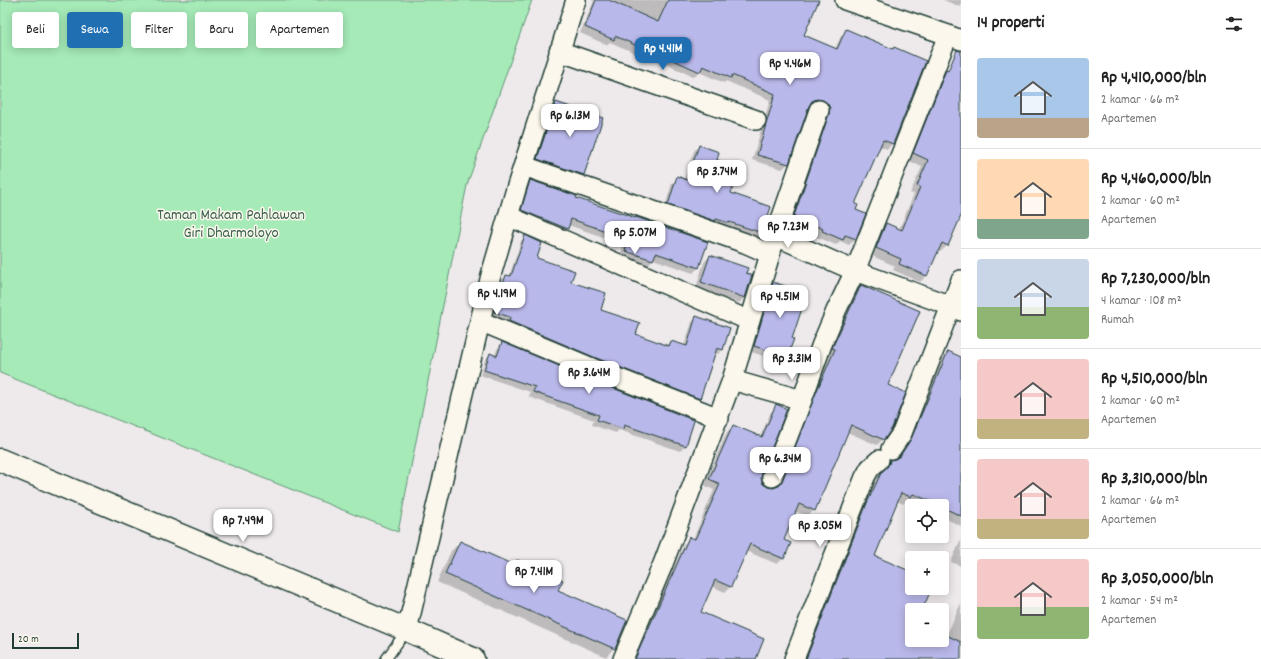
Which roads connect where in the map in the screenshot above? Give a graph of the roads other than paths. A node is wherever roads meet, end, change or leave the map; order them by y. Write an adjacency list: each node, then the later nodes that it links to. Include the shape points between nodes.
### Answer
1 (576, 0): 4 (street)
2 (845, 0): 3 (street)
3 (955, 38): 10 (street)
4 (559, 51): 6 (street); 7 (street)
5 (819, 110): 9 (street)
6 (756, 120)
7 (524, 166): 8 (street); 9 (street, via 745,243)
8 (508, 216): 13 (street); 14 (street)
9 (773, 245): 10 (street); 14 (street)
10 (855, 271): 12 (street); 16 (street, via 828,331)
11 (961, 280): 12 (street)
12 (956, 309): 24 (street, via 902,433 865,477)
13 (480, 321): 17 (street); 20 (street)
14 (750, 321): 15 (street)
15 (732, 380): 16 (street); 17 (street)
16 (802, 400): 19 (street)
17 (718, 418): 23 (street, via 663,564)
18 (0, 460): 20 (main road)
19 (772, 477)
20 (407, 630): 21 (lane); 22 (main road)
21 (386, 659)
22 (473, 659)
23 (623, 659)
24 (794, 659)

